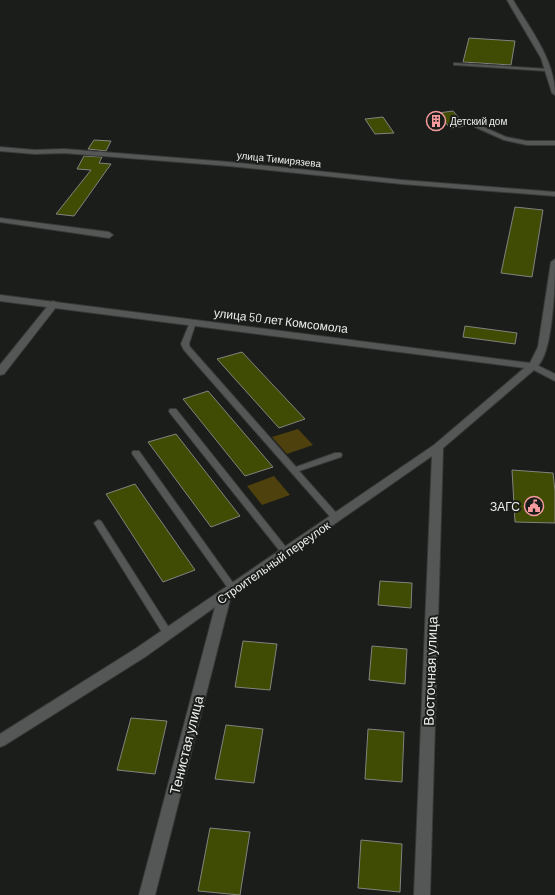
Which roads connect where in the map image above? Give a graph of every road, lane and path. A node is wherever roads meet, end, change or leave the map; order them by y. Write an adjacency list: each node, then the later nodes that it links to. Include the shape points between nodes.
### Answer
1 (510, 0): 3 (street, via 544,58)
2 (456, 64): 3 (lane)
3 (547, 70): 4 (street)
4 (555, 93)
5 (477, 126): 6 (lane, via 504,138 527,143)
6 (555, 143)
7 (0, 149): 8 (street, улица Тимирязева, via 64,151 229,164 402,182)
8 (555, 194)
9 (0, 220): 10 (street)
10 (110, 235)
11 (555, 262): 15 (street, via 543,346)
12 (0, 298): 13 (street, улица 50 лет Комсомола)
13 (54, 304): 14 (street, улица 50 лет Комсомола); 16 (street)
14 (193, 322): 15 (street, улица 50 лет Комсомола); 22 (lane, via 185,344 187,348)
15 (533, 366): 17 (street, улица 50 лет Комсомола); 19 (street, Строительный переулок)
16 (0, 372)
17 (555, 378)
18 (173, 411): 25 (lane)
19 (438, 447): 23 (street, Строительный переулок); 30 (street, Восточная улица)
20 (136, 453): 26 (lane)
21 (338, 455): 22 (lane)
22 (294, 470): 23 (lane)
23 (336, 518): 25 (street, Строительный переулок)
24 (98, 523): 27 (lane)
25 (286, 553): 26 (street, Строительный переулок)
26 (229, 592): 27 (street, Строительный переулок); 29 (street, Тенистая улица)
27 (168, 634): 28 (street, Строительный переулок)
28 (0, 741)
29 (147, 895)
30 (422, 895)

